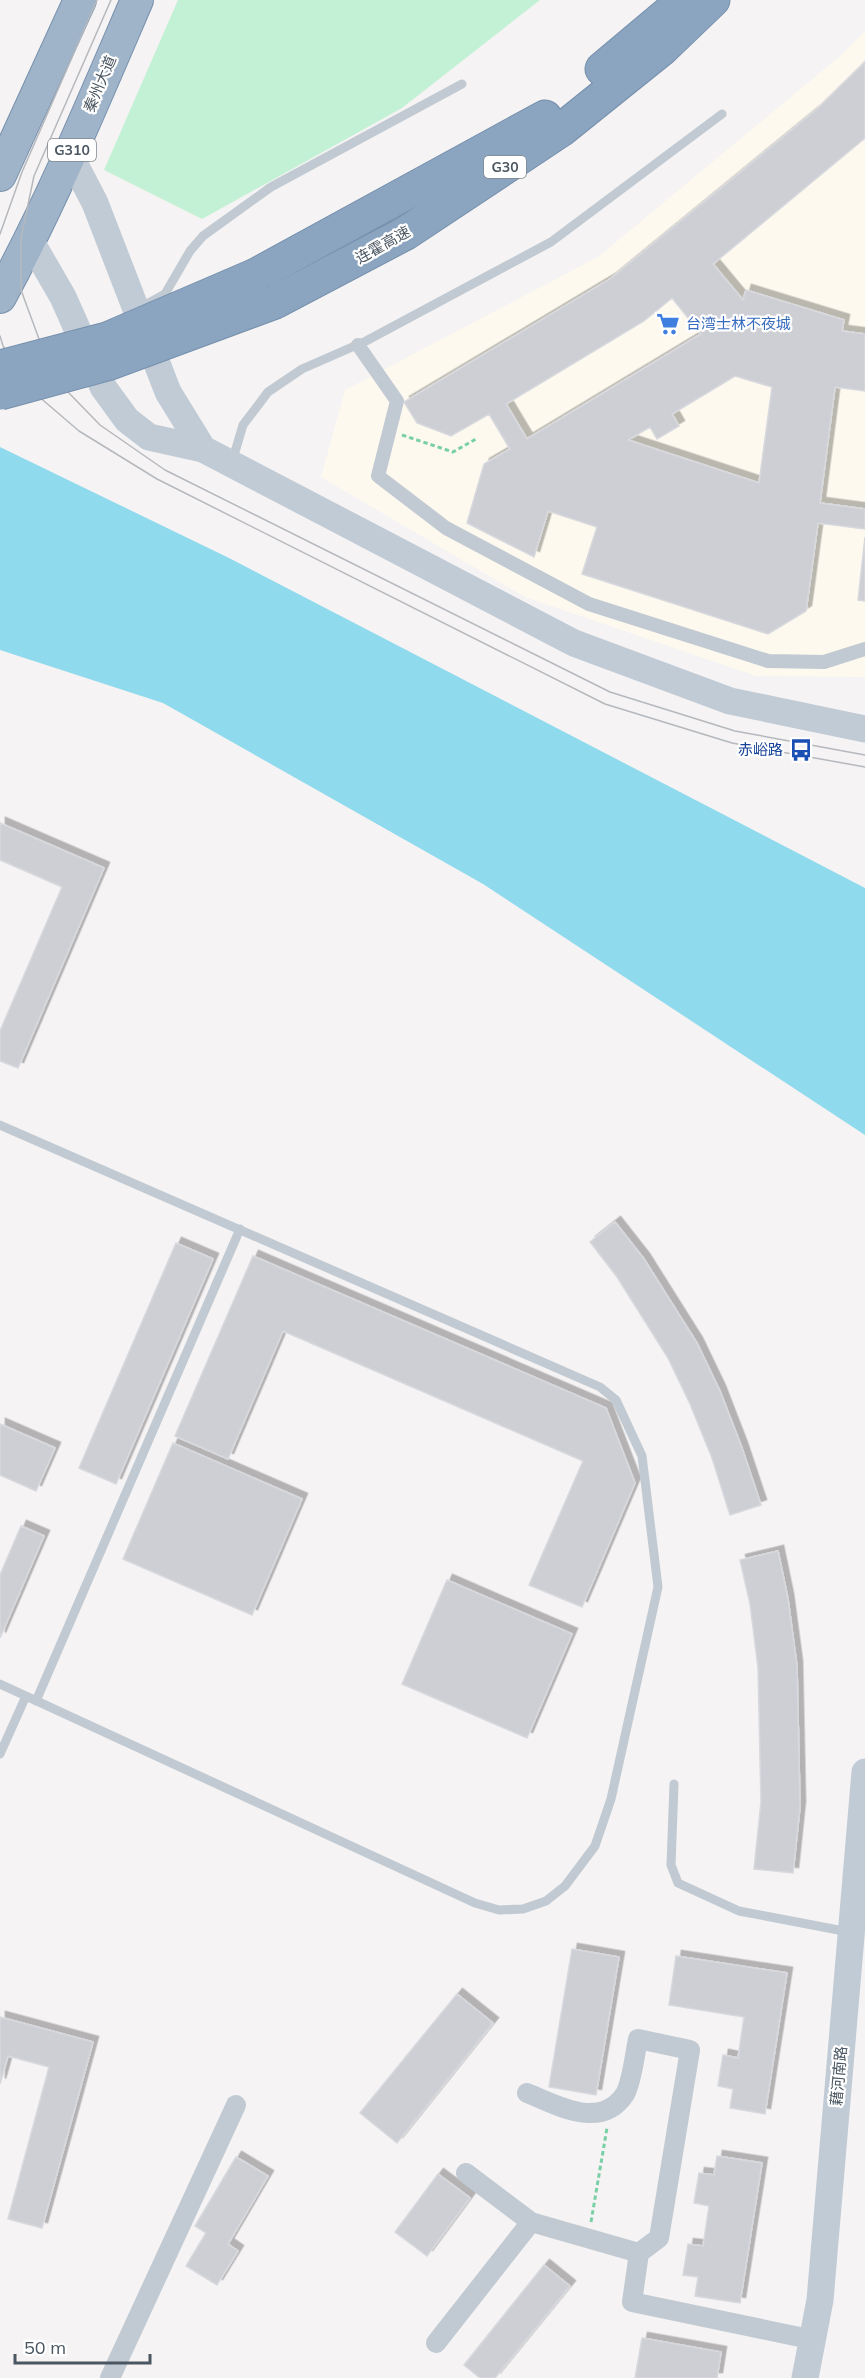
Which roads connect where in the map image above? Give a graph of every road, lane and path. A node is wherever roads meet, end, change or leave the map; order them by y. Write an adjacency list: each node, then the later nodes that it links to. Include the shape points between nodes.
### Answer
1 (80, 0): 8 (highway, via 11,143)
2 (137, 0): 7 (highway, 秦州大道 / G310)
3 (684, 0): 13 (highway, G30, bridge, via 543,119 256,275 107,339)
4 (712, 0): 14 (highway, 连霍高速 / G30, bridge, via 663,48 561,130 406,233 275,302 110,363)
5 (462, 84): 11 (lane, via 271,187 203,236 190,250 165,294)
6 (722, 114): 12 (lane, via 551,242)
7 (70, 155): 9 (highway, 秦州大道 / G310); 11 (main road, via 95,203)
8 (0, 175)
9 (30, 240): 10 (highway, 秦州大道 / G310); 17 (main road, via 63,297 103,387 127,420 149,437)
10 (0, 297)
11 (136, 310): 17 (main road, via 168,392)
12 (358, 345): 15 (street, via 397,401); 18 (lane, via 302,369 268,392 243,425)
13 (0, 367)
14 (0, 393)
15 (389, 430): 16 (path, via 453,452); 19 (street, via 378,476 446,528 589,604 768,661 824,662)
16 (477, 439)
17 (203, 449): 18 (main road)
18 (231, 465): 20 (main road, via 574,643 730,701)
19 (865, 650)
20 (865, 729)
21 (0, 1125): 22 (lane)
22 (240, 1229): 25 (lane); 25 (lane, via 600,1388 616,1400 642,1456 658,1587 611,1799 595,1846 565,1886 546,1901 523,1910 499,1910 475,1903)
23 (0, 1684): 24 (lane)
24 (26, 1696): 25 (lane); 26 (lane)
25 (36, 1701)
26 (0, 1754)
27 (865, 1772): 29 (main road, 藉河南路)
28 (674, 1784): 29 (lane, via 671,1865 678,1883 739,1911)
29 (851, 1932): 37 (main road, 藉河南路, via 820,2300)
30 (527, 2093): 32 (street, via 577,2113 591,2114)
31 (237, 2105): 39 (street)
32 (611, 2106): 35 (path); 36 (street, via 626,2092 638,2039 690,2050 659,2238)
33 (466, 2173): 34 (street)
34 (531, 2222): 35 (street); 38 (street)
35 (588, 2238): 36 (street)
36 (639, 2253): 37 (street, via 632,2302)
37 (813, 2340): 40 (main road, 藉河南路)
38 (436, 2343)
39 (110, 2378)
40 (805, 2378)

